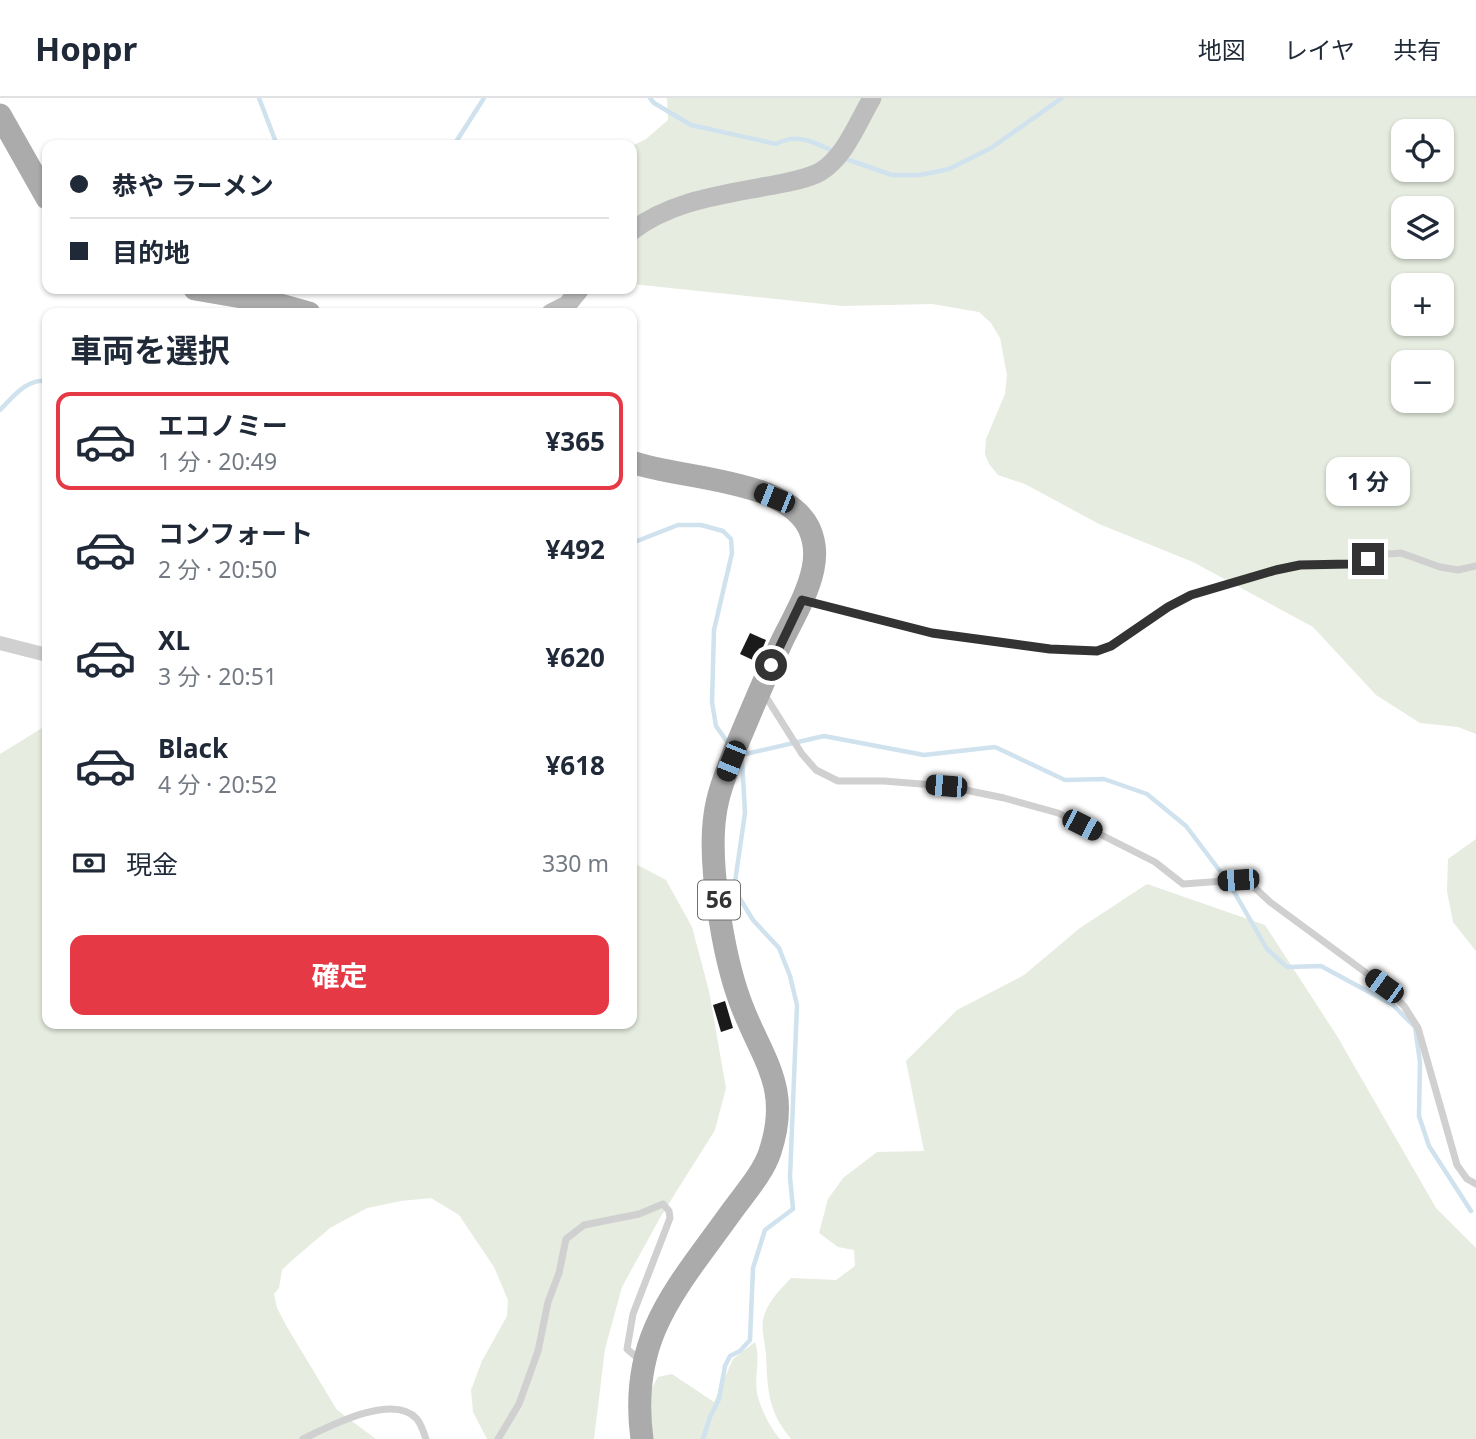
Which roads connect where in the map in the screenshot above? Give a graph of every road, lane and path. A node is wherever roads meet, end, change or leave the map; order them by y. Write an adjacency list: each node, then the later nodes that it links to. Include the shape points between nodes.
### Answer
1 (872, 98): 4 (street, via 839,154 820,172 689,202)
2 (0, 115): 3 (main road)
3 (42, 189)
4 (637, 227)
5 (225, 294): 7 (main road)
6 (576, 294): 8 (street)
7 (291, 308)
8 (561, 308)
9 (637, 464): 11 (main road, 56, via 746,488 798,513 811,532 815,549)
10 (1476, 566): 11 (lane, via 1440,567 1401,553 1349,564 1276,570 1191,595 1097,651 932,633)
11 (802, 600): 14 (main road, 56)
12 (0, 643): 13 (street)
13 (42, 654)
14 (760, 687): 15 (lane, via 802,754 816,770 838,781 946,786 1004,798 1058,813 1155,862 1183,884 1238,880 1254,887 1404,1006 1418,1028 1457,1165); 16 (main road, 56, via 721,786 712,837 729,964 776,1084 778,1112 769,1154 670,1297)
15 (1476, 1184)
16 (643, 1363): 19 (lane, via 627,1349 633,1314 670,1218 663,1204 584,1226 566,1239 538,1351 519,1404); 20 (main road, 56, via 638,1410)
17 (303, 1439): 18 (lane, via 379,1409 403,1411 416,1418)
18 (426, 1439)
19 (498, 1439)
20 (642, 1439)

